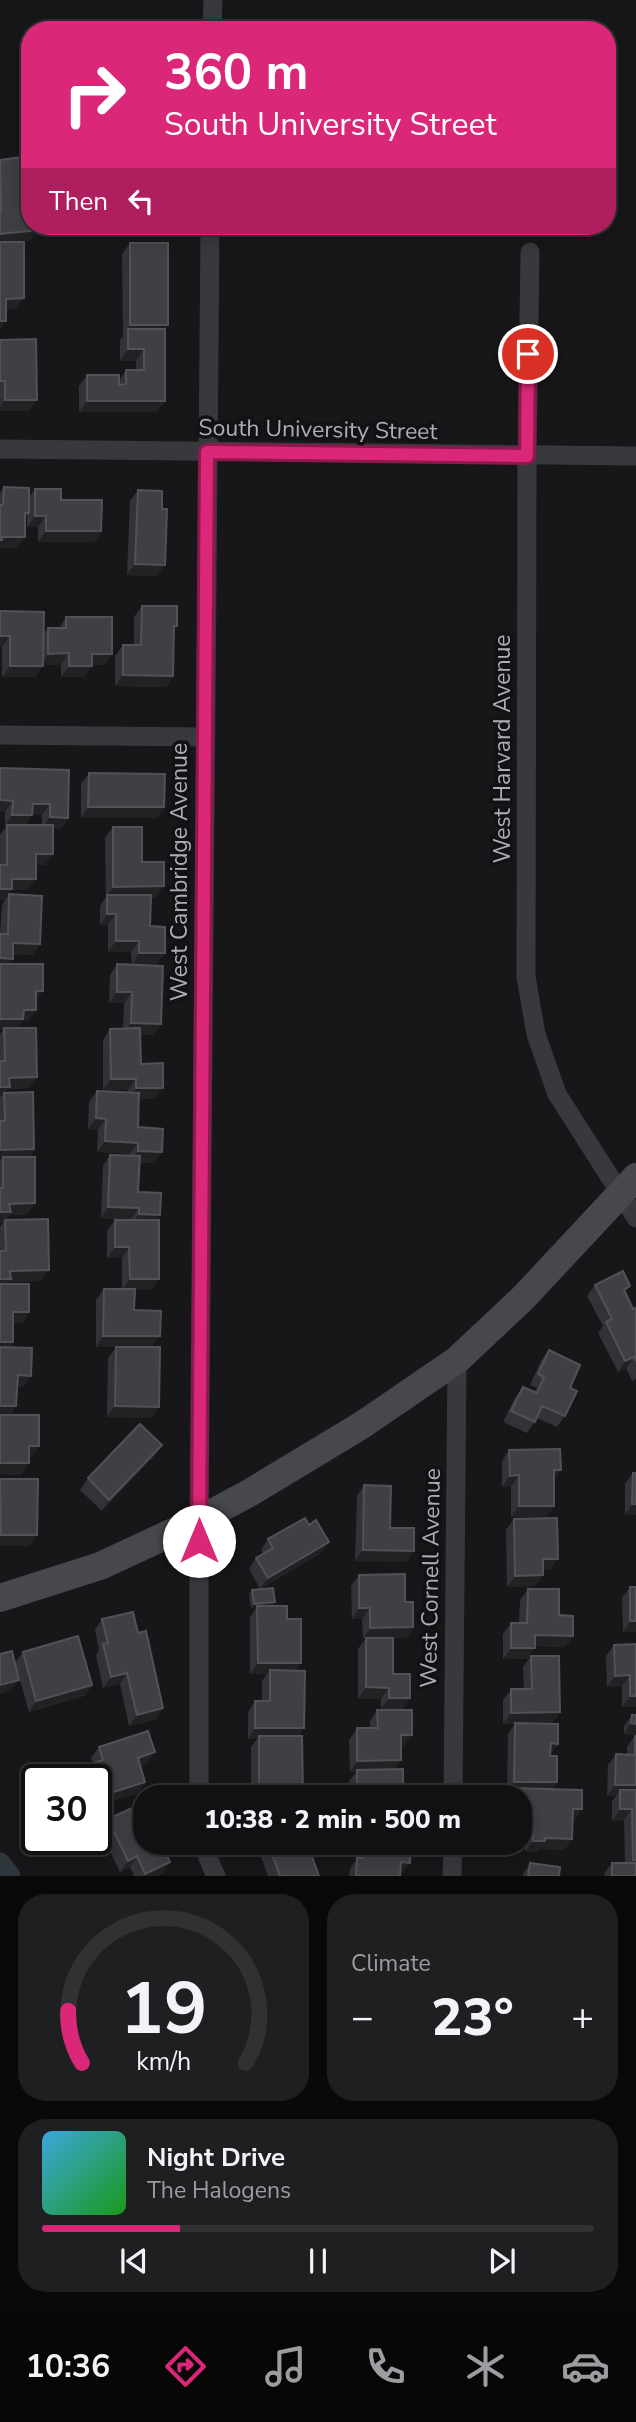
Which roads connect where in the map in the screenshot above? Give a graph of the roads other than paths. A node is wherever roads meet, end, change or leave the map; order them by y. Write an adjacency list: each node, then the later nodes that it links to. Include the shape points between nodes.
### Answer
1 (213, 0): 2 (street)
2 (212, 21)
3 (210, 235): 6 (street, West Cambridge Avenue)
4 (530, 252): 7 (street, West Harvard Avenue)
5 (0, 449): 6 (street, South University Street)
6 (207, 452): 7 (street, South University Street); 10 (street, West Cambridge Avenue)
7 (527, 456): 8 (street, South University Street); 11 (street, West Harvard Avenue, via 526,976 536,1034 557,1094)
8 (636, 456)
9 (0, 734): 10 (street)
10 (205, 737): 14 (street, West Cambridge Avenue)
11 (628, 1186): 12 (street, West Harvard Avenue); 13 (street, via 523,1298)
12 (636, 1218)
13 (457, 1360): 14 (street, via 362,1425); 17 (street, West Cornell Avenue)
14 (199, 1520): 15 (street, via 100,1566); 16 (street, West Cambridge Avenue)
15 (0, 1598)
16 (199, 1785)
17 (453, 1785)
18 (207, 1855): 20 (street)
19 (453, 1855): 21 (street)
20 (216, 1876)
21 (452, 1876)

